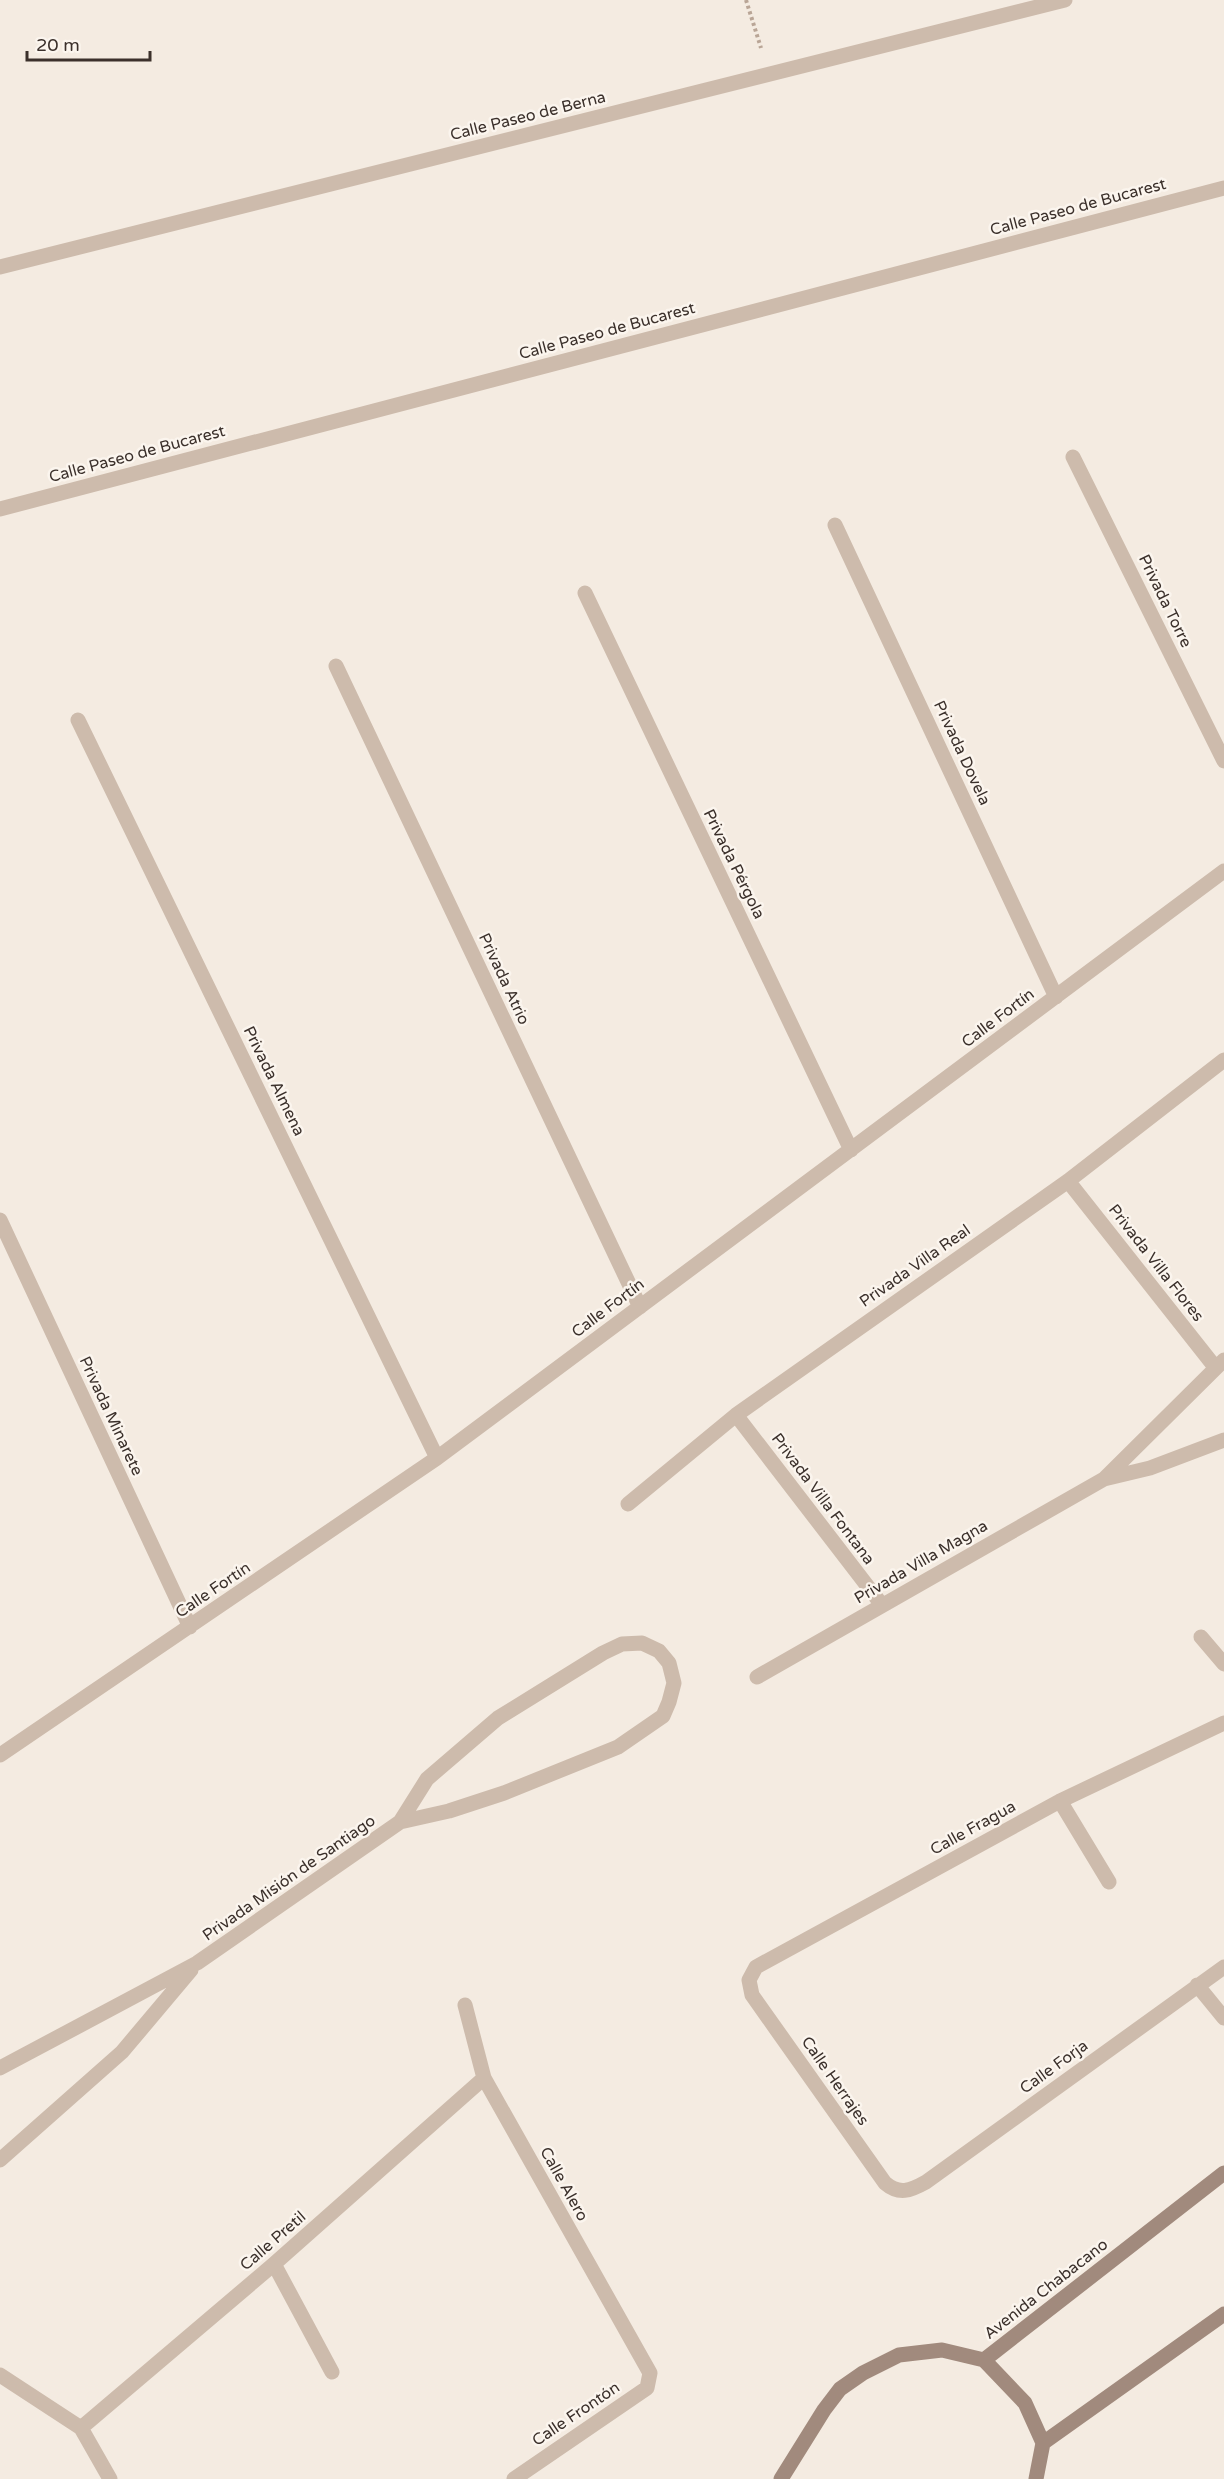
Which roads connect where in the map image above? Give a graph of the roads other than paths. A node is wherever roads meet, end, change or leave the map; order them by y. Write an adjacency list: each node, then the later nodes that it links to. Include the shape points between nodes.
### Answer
1 (1065, 0): 3 (street, Calle Paseo de Berna)
2 (1224, 188): 5 (street, Calle Paseo de Bucarest)
3 (0, 267)
4 (1073, 457): 10 (street, Privada Torre)
5 (0, 509)
6 (835, 525): 12 (street, Privada Dovela)
7 (585, 593): 14 (street, Privada Pérgola)
8 (336, 666): 17 (street, Privada Atrio)
9 (78, 720): 21 (street, Privada Almena)
10 (1224, 761)
11 (1224, 872): 12 (street, Calle Fortín)
12 (1056, 997): 14 (street, Calle Fortín)
13 (1224, 1060): 15 (street, Privada Villa Real)
14 (851, 1150): 17 (street, Calle Fortín)
15 (1068, 1181): 18 (street, Privada Villa Flores); 19 (street, Privada Villa Real)
16 (0, 1220): 25 (street, Privada Minarete)
17 (640, 1307): 21 (street, Calle Fortín)
18 (1220, 1364): 22 (street, Privada Villa Magna)
19 (736, 1415): 23 (street, Privada Villa Real); 24 (street, Privada Villa Fontana)
20 (1224, 1440): 22 (street, Privada Villa Magna, via 1150,1468)
21 (437, 1458): 25 (street, Calle Fortín)
22 (1104, 1479): 24 (street, Privada Villa Magna)
23 (628, 1504)
24 (882, 1605): 28 (street, Privada Villa Magna)
25 (190, 1628): 30 (street, Calle Fortín)
26 (1201, 1637): 27 (street)
27 (1224, 1664)
28 (757, 1677)
29 (1224, 1723): 31 (street, Calle Fragua)
30 (1, 1751)
31 (1060, 1801): 33 (street); 36 (street, Calle Fragua, via 756,1967)
32 (400, 1822): 32 (street, Privada Misión de Santiago, via 427,1779 498,1718 603,1653 622,1644 642,1643 658,1651 669,1663 674,1683 663,1716 618,1747 504,1793); 34 (street, Privada Misión de Santiago)
33 (1109, 1882)
34 (198, 1963): 40 (street, Privada Misión de Santiago); 42 (street, Privada Misión de Santiago, via 122,2052)
35 (1224, 1967): 37 (street, Calle Forja)
36 (749, 1980): 44 (street, Calle Herrajes, via 752,1995 885,2183)
37 (1197, 1985): 39 (street); 44 (street, Calle Forja, via 926,2182)
38 (465, 2004): 41 (street, Calle Alero)
39 (1224, 2018)
40 (0, 2068)
41 (484, 2078): 45 (street, Calle Pretil); 49 (street, Calle Alero)
42 (0, 2160)
43 (1224, 2173): 47 (main road, Avenida Chabacano)
44 (903, 2192)
45 (274, 2264): 48 (street); 51 (street, Calle Pretil)
46 (1224, 2314): 52 (main road)
47 (984, 2360): 52 (main road, via 1025,2403); 55 (main road, Avenida Chabacano, via 942,2350 899,2355 863,2373 840,2389)
48 (332, 2372)
49 (650, 2373): 54 (street, Calle Frontón, via 647,2388)
50 (0, 2375): 51 (street)
51 (81, 2428): 53 (street)
52 (1043, 2443): 56 (main road)
53 (110, 2479)
54 (514, 2479)
55 (781, 2479)
56 (1036, 2479)

